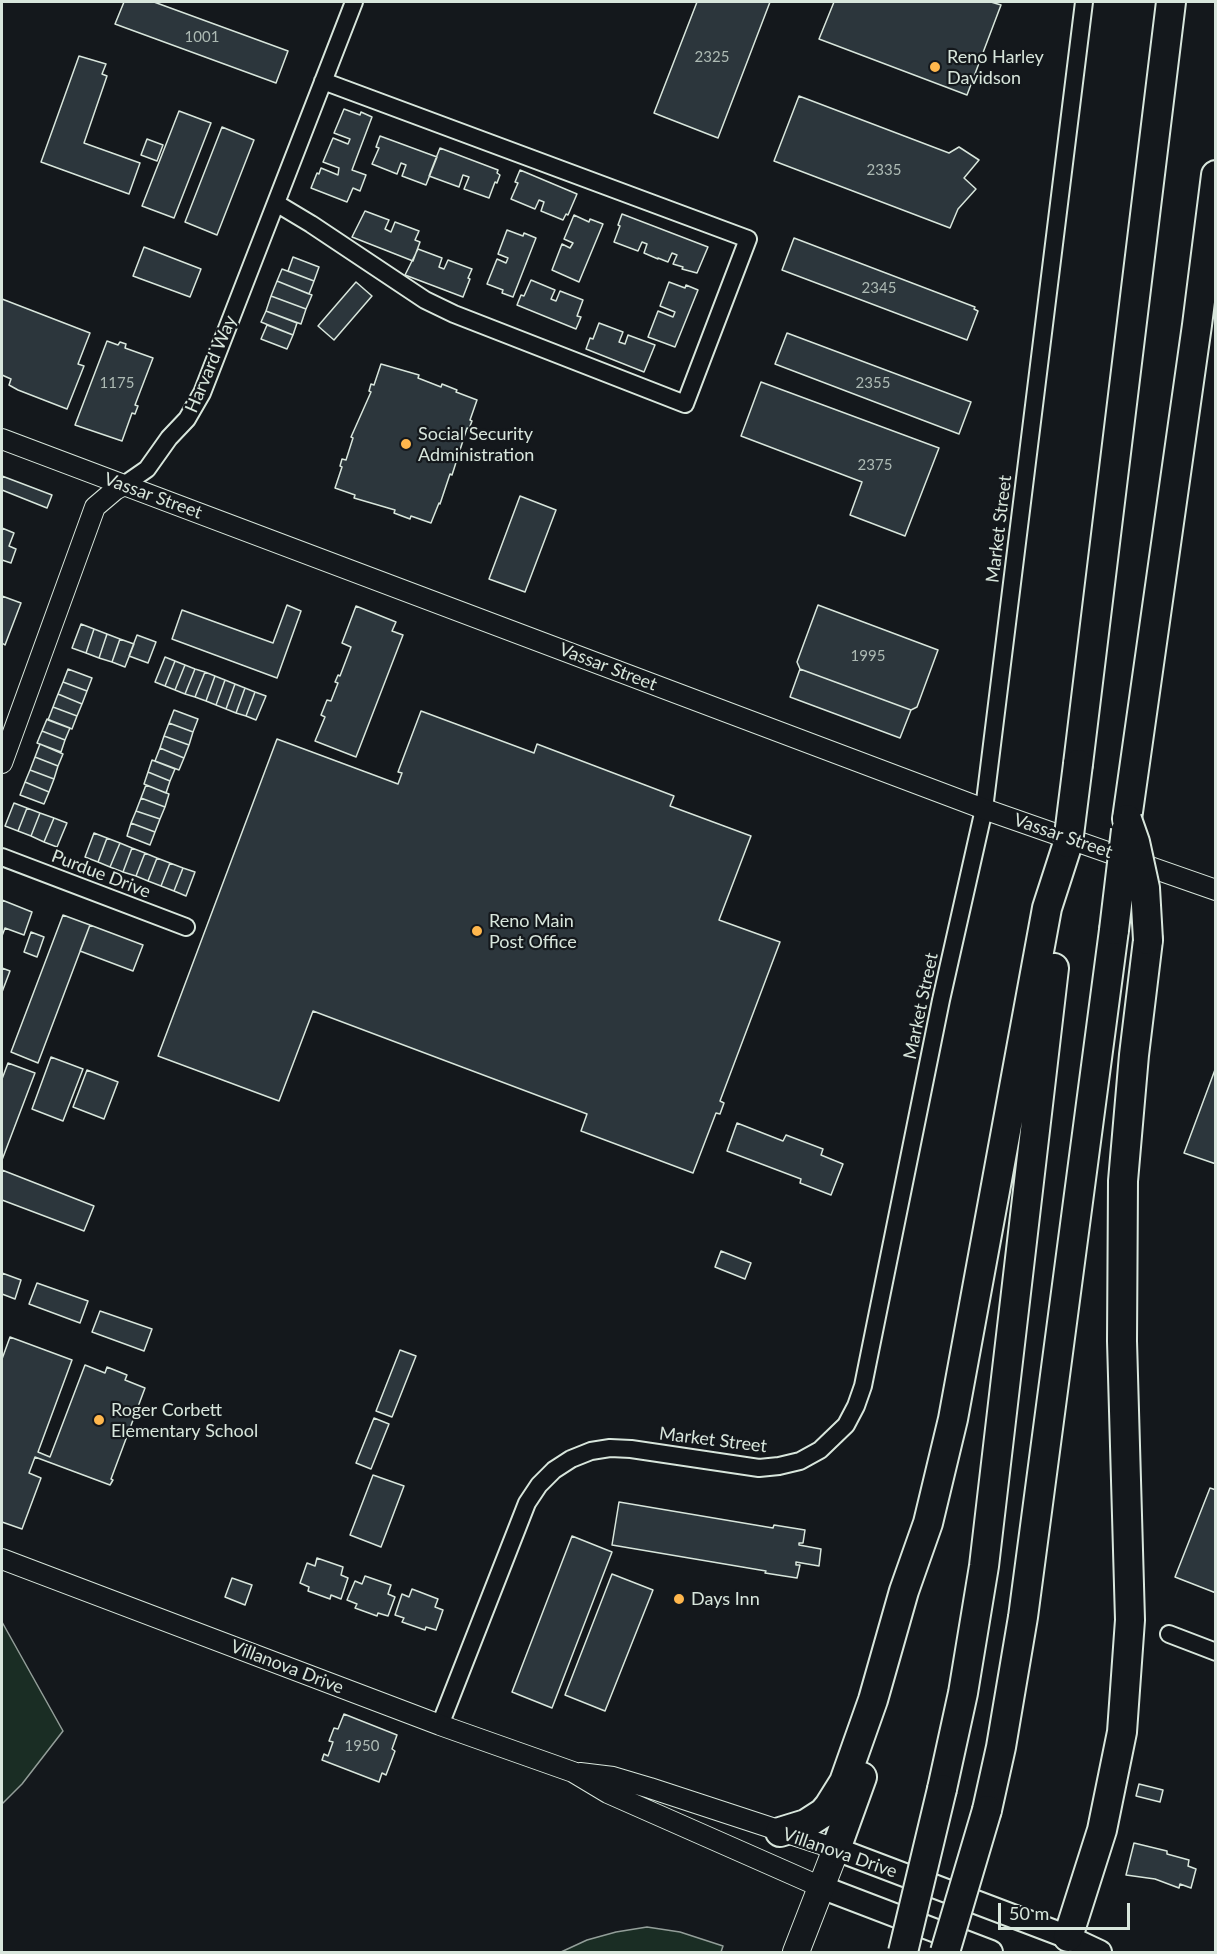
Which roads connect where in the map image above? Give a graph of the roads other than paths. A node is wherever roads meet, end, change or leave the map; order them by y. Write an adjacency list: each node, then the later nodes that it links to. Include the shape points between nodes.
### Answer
1 (354, 2): 5 (street, Harvard Way)
2 (1084, 2): 14 (street, Market Street)
3 (1152, 2): 6 (highway)
4 (1171, 2): 6 (highway)
5 (323, 81): 8 (street, Harvard Way); 8 (street, via 748,239 685,404 425,300)
6 (1158, 108): 18 (highway, bridge, via 1068,843)
7 (1215, 175): 10 (highway)
8 (276, 203): 12 (street, Harvard Way, via 195,408 147,469)
9 (1215, 277): 10 (highway)
10 (1197, 325): 15 (highway)
11 (2, 439): 12 (street, Vassar Street)
12 (124, 485): 13 (street, Harvard Way, via 95,507); 14 (street, Vassar Street)
13 (2, 763)
14 (984, 809): 17 (street, Vassar Street); 24 (street, Market Street, via 863,1386 846,1425 820,1450 779,1466 759,1468 610,1448 591,1451 554,1470 527,1503)
15 (1127, 819): 29 (highway, bridge, via 1145,888 1148,940 1123,1181 1122,1352 1130,1620 1123,1721 1112,1789); 32 (highway, bridge, via 1023,1617 987,1810)
16 (2, 857): 19 (street, Purdue Drive)
17 (1214, 884)
18 (1054, 909): 20 (highway, via 953,1419); 31 (highway, bridge, via 984,1566 963,1693)
19 (186, 927)
20 (928, 1523): 26 (highway, via 844,1782 823,1813 806,1824); 27 (highway, via 921,1587 898,1670)
21 (2, 1559): 24 (street, Villanova Drive)
22 (1169, 1634): 23 (street)
23 (1215, 1652)
24 (440, 1725): 25 (street, Villanova Drive)
25 (573, 1772): 26 (street, Villanova Drive, via 641,1785); 28 (street, Villanova Drive, via 608,1793)
26 (780, 1832): 27 (street, Villanova Drive)
27 (836, 1849): 28 (main road); 29 (main road, Villanova Drive)
28 (822, 1887): 30 (main road); 33 (main road, Villanova Drive)
29 (1065, 1945): 34 (main road, Villanova Drive)
30 (796, 1953)
31 (903, 1953)
32 (945, 1953)
33 (991, 1953)
34 (1100, 1953)

